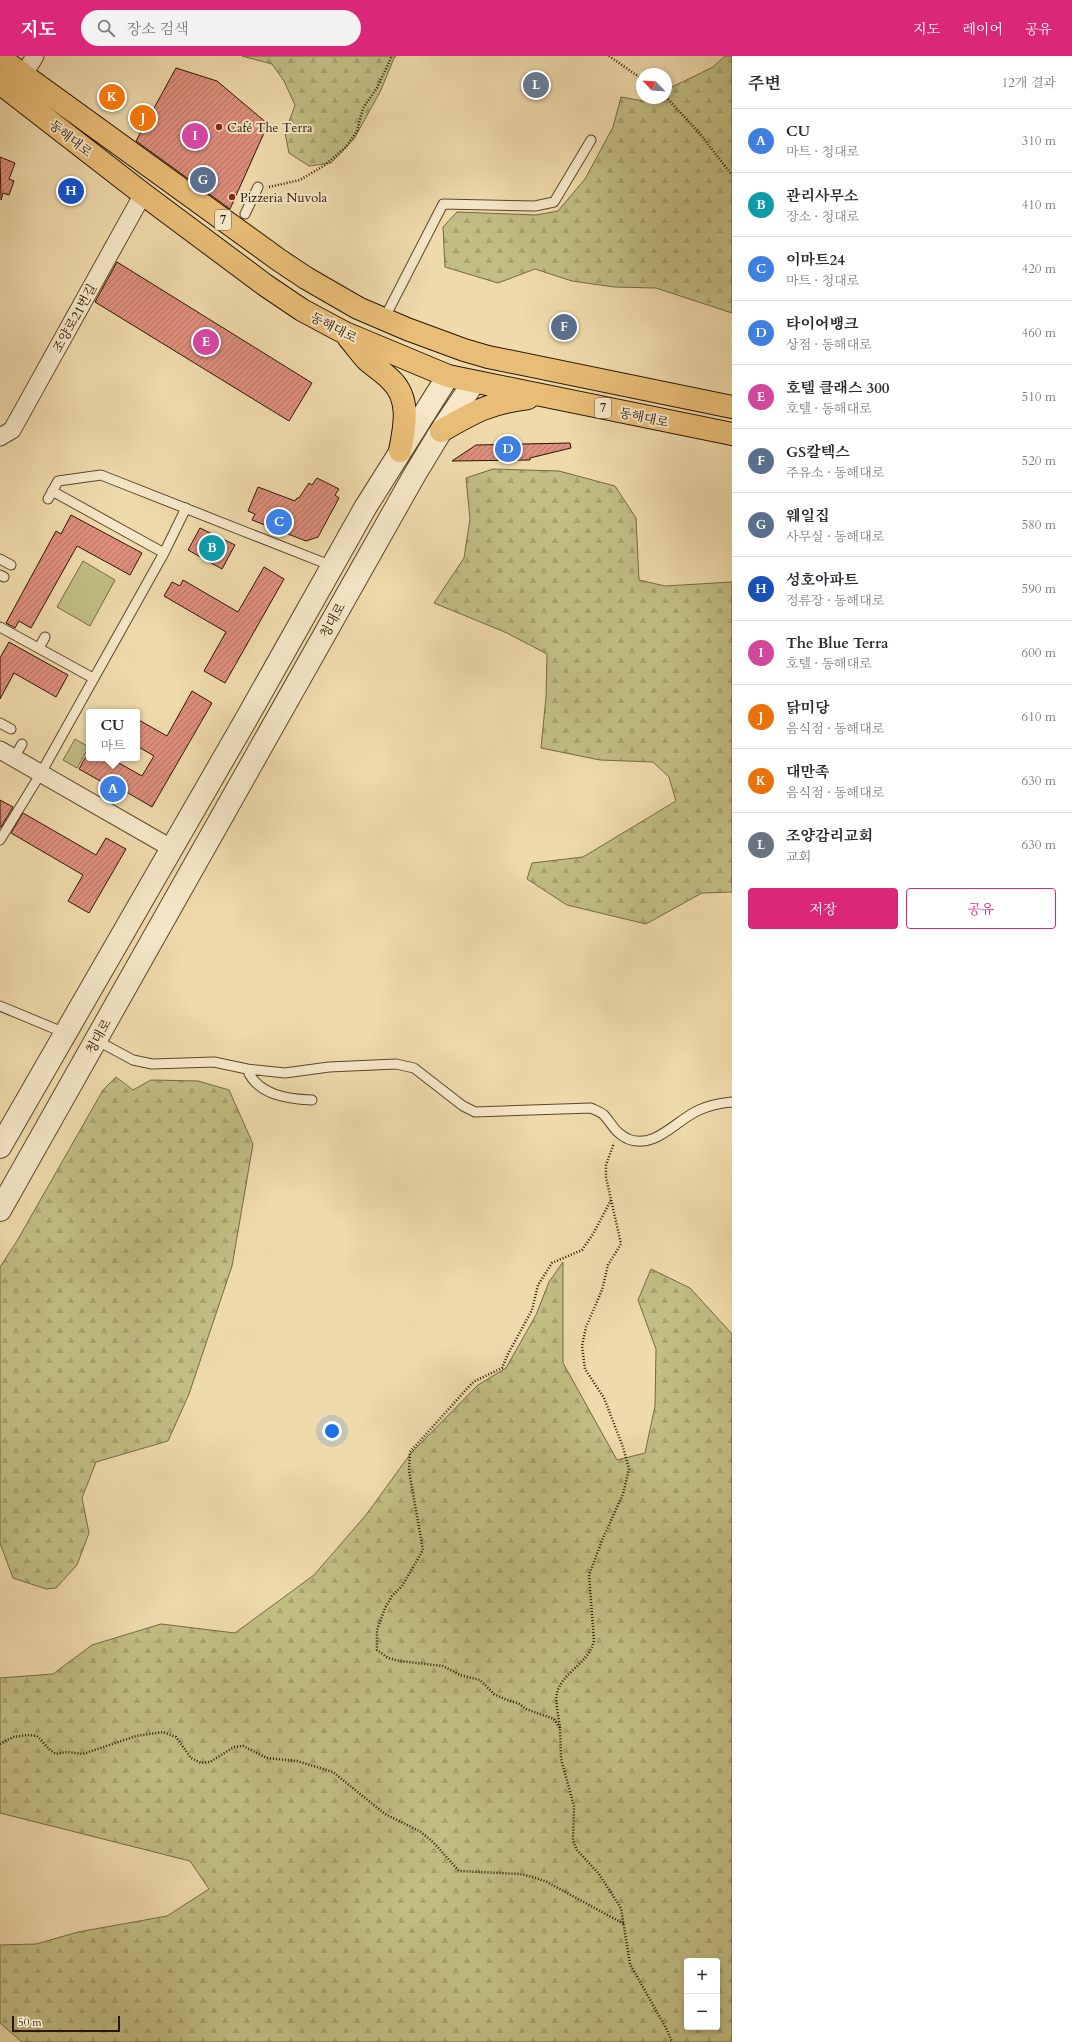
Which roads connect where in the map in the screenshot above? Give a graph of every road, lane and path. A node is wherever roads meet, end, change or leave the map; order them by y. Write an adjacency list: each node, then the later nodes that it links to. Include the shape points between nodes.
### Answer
1 (36, 56): 5 (street)
2 (392, 56): 11 (path, via 377,88 363,108 357,131 346,147 325,165 300,180 283,185)
3 (609, 56): 6 (path)
4 (0, 58): 5 (main road, 동해대로 / 7)
5 (24, 74): 14 (main road, 동해대로 / 7, via 279,260 333,294)
6 (636, 75)
7 (0, 83): 12 (main road, 동해대로 / 7)
8 (672, 104): 10 (path, via 700,134)
9 (591, 140): 14 (lane, via 554,202 535,206 443,204)
10 (732, 176)
11 (258, 187): 13 (lane)
12 (143, 194): 15 (main road, 동해대로 / 7, via 291,303); 24 (street, 조양로21번길, via 12,430)
13 (245, 214)
14 (384, 319): 16 (main road, 동해대로 / 7)
15 (345, 333): 18 (main road, 동해대로 / 7); 25 (main road, via 369,361 400,389 405,404 406,424)
16 (464, 350): 17 (main road, 동해대로 / 7); 18 (main road)
17 (488, 357): 19 (main road); 21 (main road, 동해대로 / 7)
18 (448, 376): 19 (main road, 동해대로 / 7); 25 (street, 청대로)
19 (474, 382): 20 (main road, 동해대로 / 7); 22 (street, 청대로)
20 (543, 396): 22 (main road, via 501,401 478,410); 23 (main road, 동해대로 / 7)
21 (732, 406)
22 (440, 431): 31 (street, 청대로)
23 (732, 434)
24 (0, 437)
25 (400, 451): 30 (street, 청대로)
26 (186, 508): 27 (lane); 27 (lane, via 101,475 58,481 50,495); 30 (lane)
27 (164, 553): 35 (lane)
28 (0, 559): 29 (lane)
29 (11, 565)
30 (332, 566): 31 (street); 41 (street, 청대로)
31 (357, 577): 42 (street, 청대로)
32 (0, 627): 34 (lane)
33 (45, 637): 34 (lane)
34 (39, 648): 35 (lane)
35 (93, 678): 39 (lane)
36 (0, 723): 37 (lane)
37 (11, 729)
38 (12, 751): 39 (street)
39 (40, 773): 40 (lane); 41 (street)
40 (0, 840)
41 (171, 848): 42 (street); 44 (street, 청대로)
42 (196, 861): 45 (street, 청대로)
43 (0, 1006): 44 (lane)
44 (65, 1032): 50 (street, 청대로)
45 (96, 1040): 46 (lane, via 132,1060 152,1064 214,1062); 52 (street, 청대로)
46 (247, 1069): 47 (lane, via 250,1079 262,1090 300,1100); 49 (lane, via 285,1073 329,1067 396,1064 414,1068 474,1112 591,1108 603,1114)
47 (312, 1100)
48 (732, 1102): 49 (lane, via 698,1110 660,1136 645,1142 629,1139)
49 (617, 1133): 51 (path, via 606,1165)
50 (0, 1148)
51 (611, 1200): 53 (path, via 620,1244 608,1265 582,1346 585,1369 604,1398 629,1469 623,1494 589,1575 594,1640 592,1650 562,1683 557,1694); 53 (path, via 582,1250 552,1264 538,1285 532,1310 502,1368 473,1382 410,1452 409,1471 423,1550 402,1586 392,1596 377,1630 377,1650 388,1658 443,1666 460,1675 480,1680 494,1694 554,1719)
52 (0, 1210)
53 (560, 1728): 55 (path, via 561,1759 574,1806 573,1841 580,1854 614,1894 621,1908)
54 (0, 1744): 55 (path, via 13,1737 37,1736 56,1754 83,1754 136,1736 163,1732 176,1738 191,1758 201,1763 210,1762 234,1747 243,1746 267,1758 297,1761 333,1772 385,1814 421,1832 459,1871 533,1877 547,1882)
55 (624, 1925): 56 (path, via 630,1964)
56 (672, 2042)

